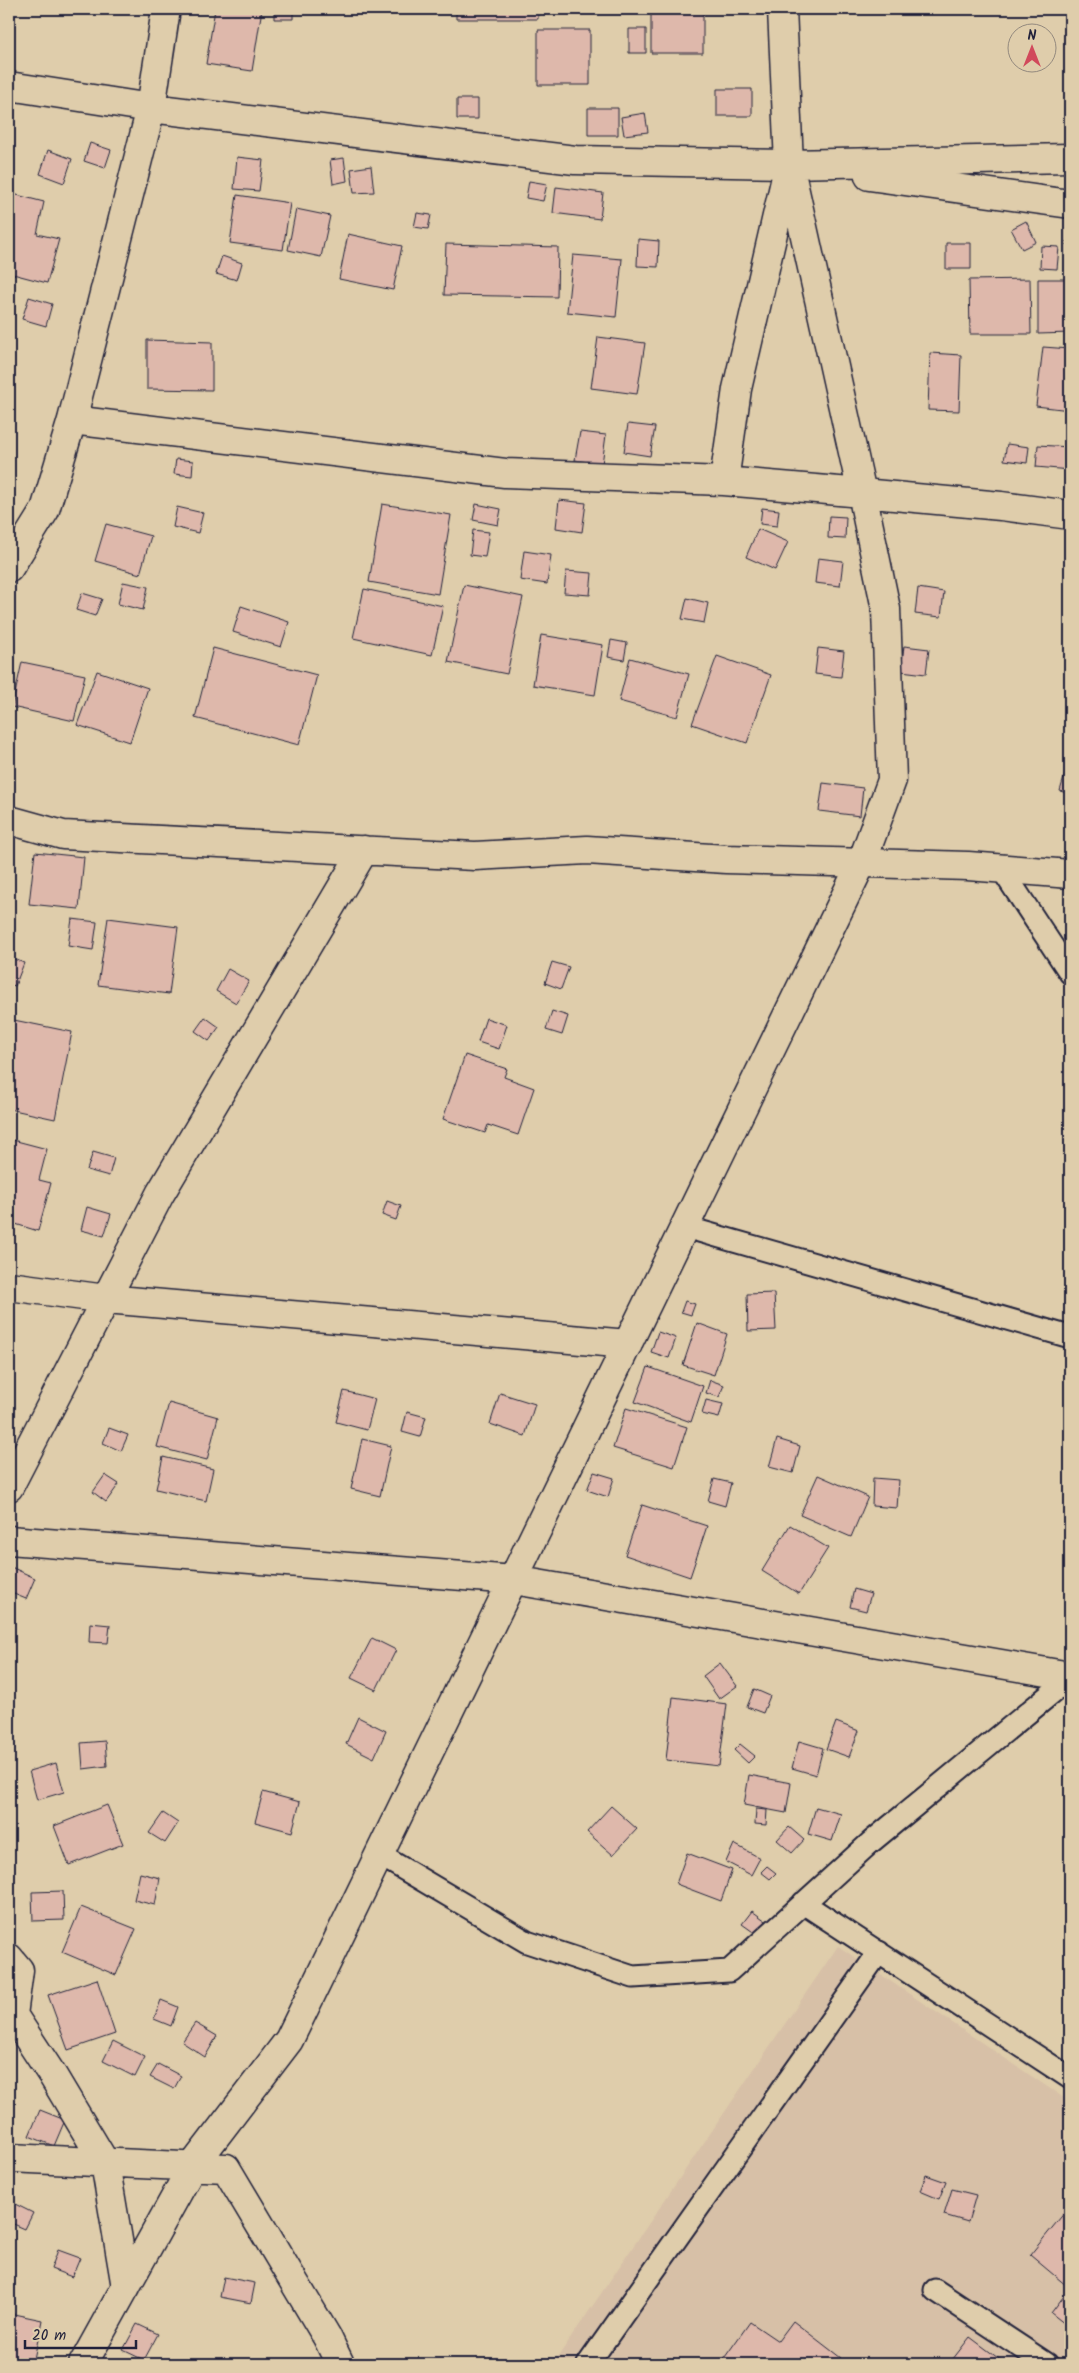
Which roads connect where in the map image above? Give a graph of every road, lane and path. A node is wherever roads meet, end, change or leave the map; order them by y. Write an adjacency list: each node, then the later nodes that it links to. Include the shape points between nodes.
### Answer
1 (166, 9): 4 (street)
2 (782, 9): 6 (street)
3 (9, 86): 4 (street)
4 (151, 108): 6 (street, via 575,160); 8 (street)
5 (1070, 158): 6 (street)
6 (789, 164): 7 (street); 9 (street, via 737,389); 10 (street)
7 (1070, 204)
8 (72, 420): 9 (street, via 505,473); 12 (street, via 45,510)
9 (724, 481): 10 (street)
10 (862, 493): 11 (street); 15 (street, via 886,609 892,780)
11 (1070, 515)
12 (9, 568)
13 (9, 820): 14 (street, via 63,835)
14 (364, 850): 15 (street, via 475,856 587,850 726,859); 21 (street, via 160,1194)
15 (862, 862): 16 (street); 19 (street)
16 (1000, 868): 17 (street); 18 (lane)
17 (1070, 874)
18 (1070, 974)
19 (685, 1227): 22 (lane); 23 (street)
20 (9, 1286): 21 (street)
21 (106, 1299): 23 (street); 24 (street)
22 (1070, 1337)
23 (628, 1344): 26 (street)
24 (9, 1487)
25 (9, 1540): 26 (street)
26 (514, 1580): 27 (street); 28 (street)
27 (1070, 1677): 29 (lane, via 871,1842)
28 (380, 1855): 29 (lane, via 527,1942 633,1977 729,1971); 35 (street, via 289,2040)
29 (803, 1904): 30 (lane)
30 (879, 1952): 32 (lane); 40 (lane)
31 (9, 1958): 34 (street, via 19,1970 12,2015)
32 (1070, 2078)
33 (9, 2158): 34 (street)
34 (105, 2163): 35 (street); 36 (street)
35 (192, 2167): 36 (street); 39 (street, via 226,2168)
36 (126, 2287): 38 (street)
37 (935, 2290): 41 (lane)
38 (83, 2364)
39 (340, 2364)
40 (588, 2364)
41 (1047, 2364)

